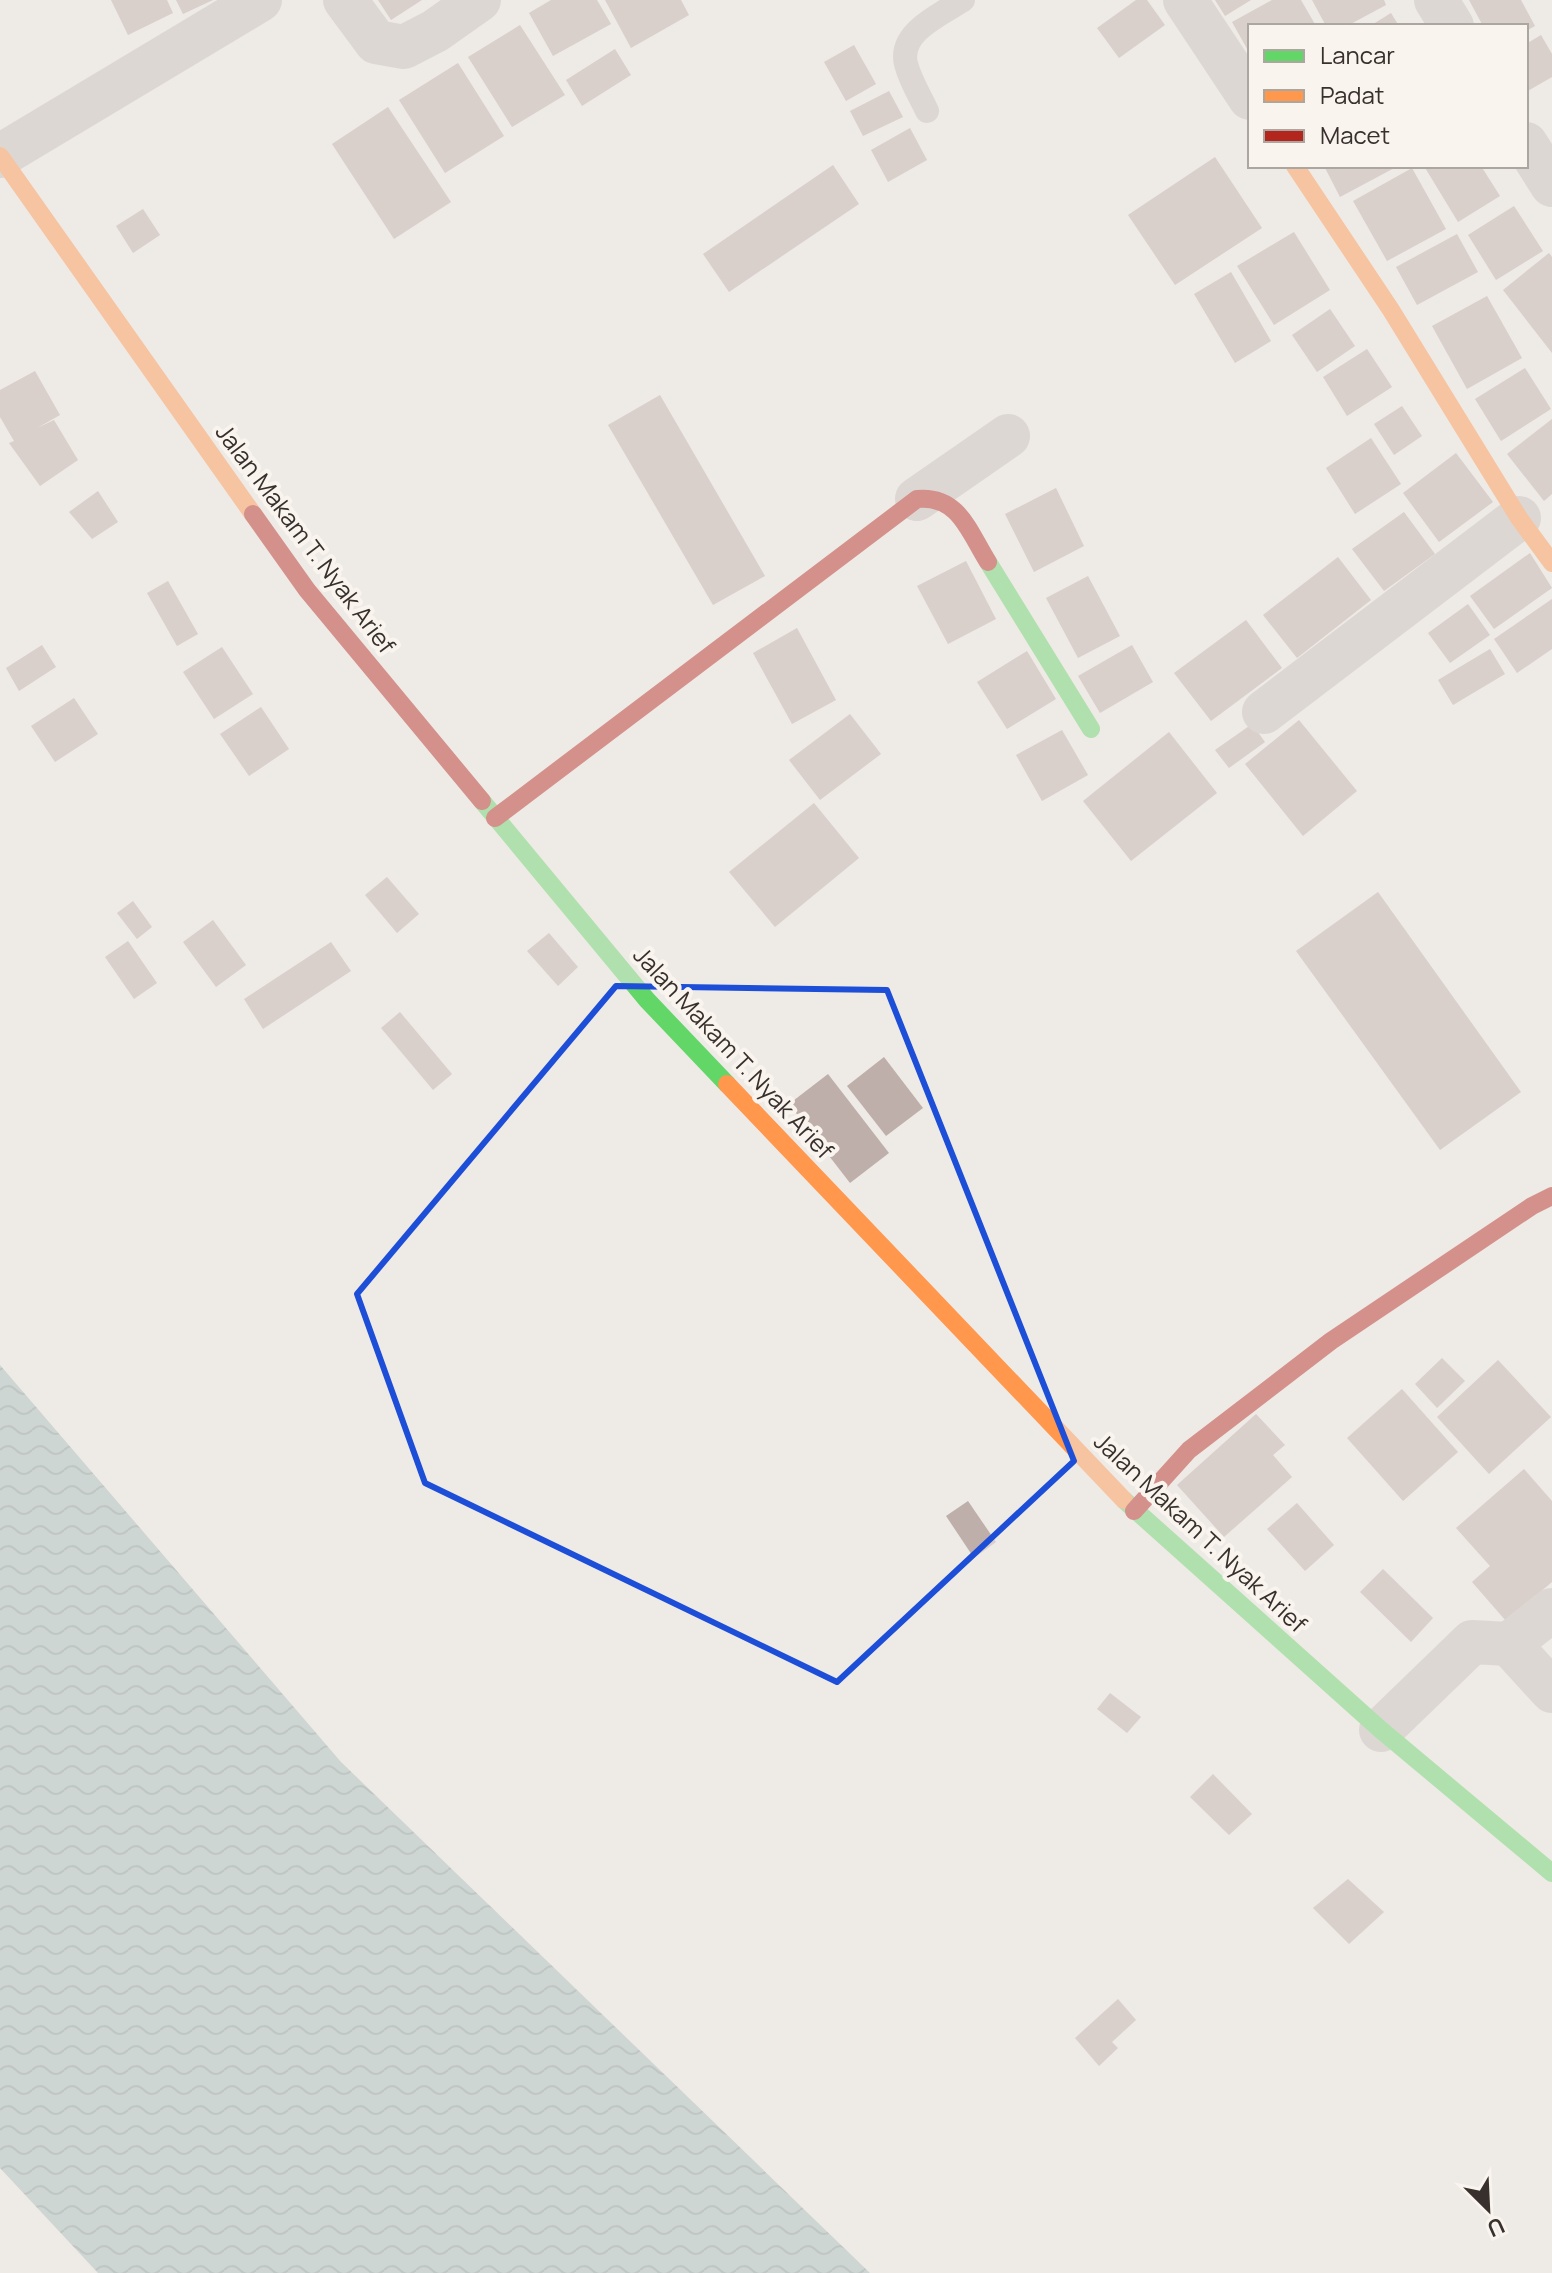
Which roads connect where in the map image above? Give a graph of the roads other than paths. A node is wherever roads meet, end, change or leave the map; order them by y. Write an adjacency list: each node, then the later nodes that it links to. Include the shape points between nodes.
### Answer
1 (260, 0): 11 (street)
2 (345, 0): 3 (street, via 376,42 404,47)
3 (479, 0)
4 (963, 0): 9 (lane, via 915,32 908,44 905,62)
5 (1185, 0): 8 (street)
6 (1436, 0): 7 (street)
7 (1451, 24)
8 (1248, 95)
9 (927, 111)
10 (1528, 147): 13 (street)
11 (0, 156): 20 (street, Jalan Makam T. Nyak Arief, via 307,590)
12 (1296, 168): 16 (street)
13 (1552, 185)
14 (1008, 436): 15 (street)
15 (917, 499): 19 (street, via 935,497 962,520); 20 (street)
16 (1519, 518): 17 (street); 18 (street)
17 (1552, 563)
18 (1264, 712)
19 (1091, 729)
20 (495, 818): 22 (street, Jalan Makam T. Nyak Arief, via 647,1000)
21 (1552, 1196): 22 (street, via 1331,1341 1189,1450)
22 (1134, 1511): 26 (street, Jalan Makam T. Nyak Arief)
23 (1552, 1610): 24 (street)
24 (1509, 1644): 25 (street); 26 (street, via 1472,1642)
25 (1552, 1691)
26 (1381, 1730): 27 (street, Jalan Makam T. Nyak Arief)
27 (1552, 1873)

